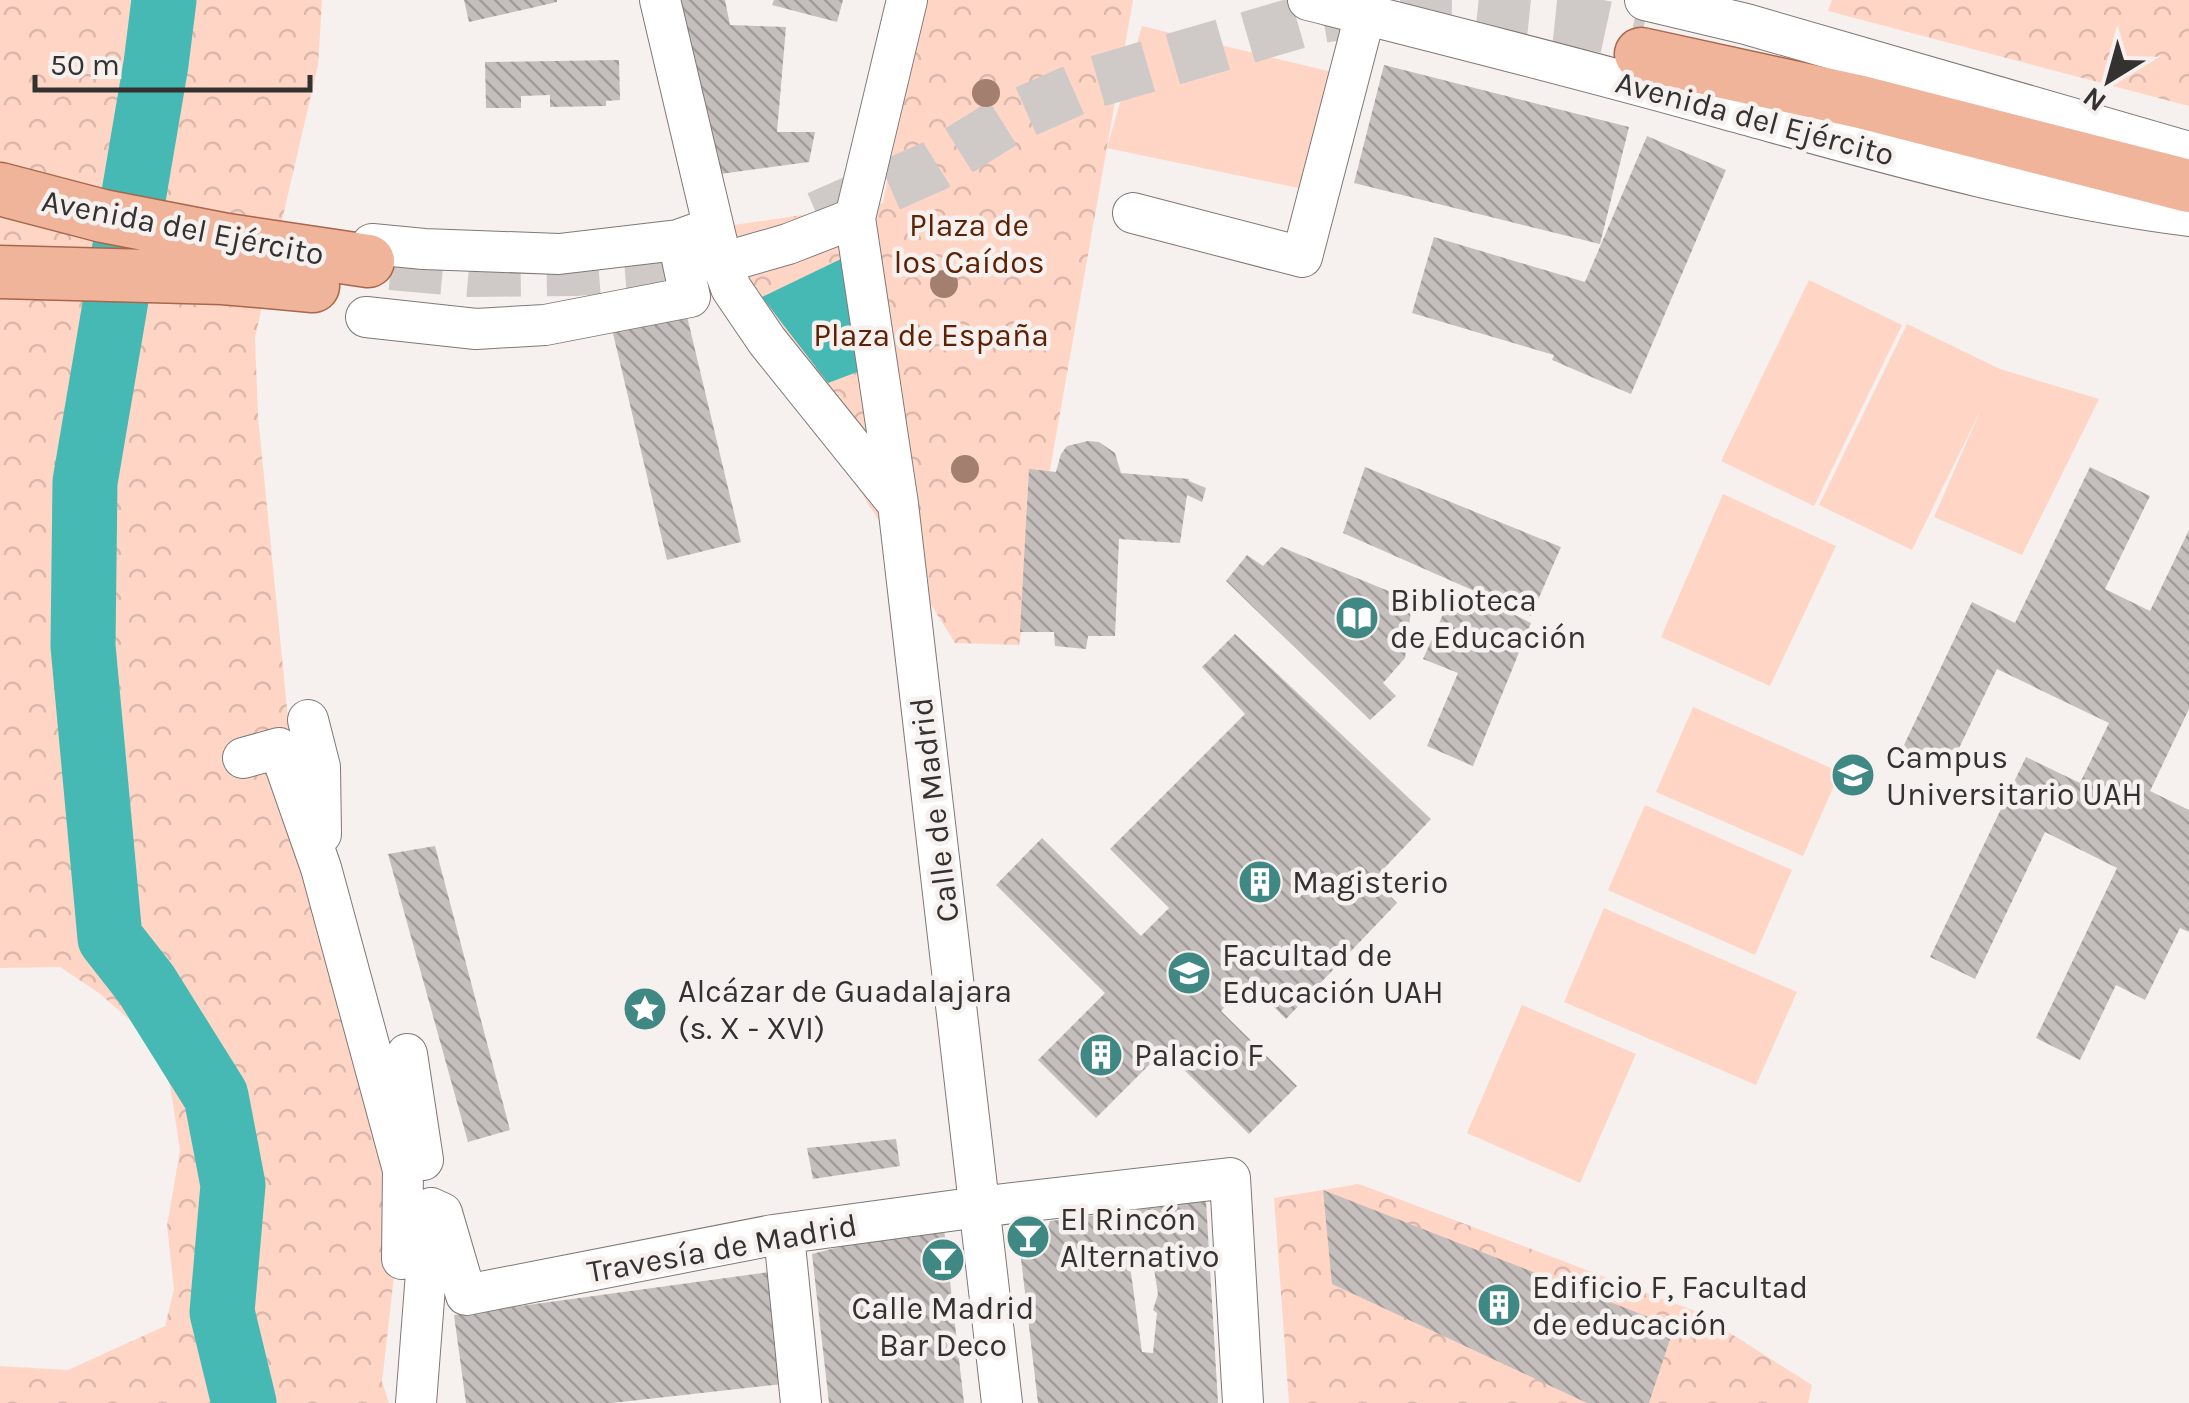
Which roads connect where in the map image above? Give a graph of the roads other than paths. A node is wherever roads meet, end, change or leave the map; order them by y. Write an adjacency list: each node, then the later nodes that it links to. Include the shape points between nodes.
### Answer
1 (660, 0): 13 (street)
2 (907, 0): 12 (street)
3 (1318, 1): 5 (street, Avenida del Ejército)
4 (1727, 9): 6 (street, Avenida del Ejército); 7 (street, Avenida del Ejército)
5 (1365, 14): 10 (street, via 1302,257); 11 (street, Avenida del Ejército, via 1910,160 2082,200)
6 (1643, 30): 8 (main road, Avenida del Ejército, via 1861,102)
7 (2189, 152)
8 (2189, 186)
9 (0, 189): 14 (main road, Avenida del Ejército)
10 (1134, 214)
11 (2189, 216)
12 (856, 228): 13 (street); 17 (street, Calle de Madrid)
13 (711, 255): 16 (street, via 424,250); 16 (street, via 690,297 545,325 476,330); 17 (street, via 767,341)
14 (225, 259): 15 (main road, Avenida del Ejército); 16 (main road, Avenida del Ejército)
15 (0, 272)
16 (368, 278)
17 (898, 504): 22 (street, Calle de Madrid)
18 (308, 720): 20 (street, via 320,767)
19 (243, 758): 20 (street, via 279,748)
20 (322, 868): 26 (street, via 403,1170)
21 (406, 1054): 23 (street)
22 (980, 1207): 24 (street, Travesía de Madrid); 28 (street, Calle de Madrid); 29 (street, Travesía de Madrid, via 1230,1178)
23 (431, 1208): 24 (street, Travesía de Madrid, via 442,1212 466,1294); 27 (street)
24 (778, 1235): 25 (street)
25 (792, 1402)
26 (401, 1403)
27 (416, 1403)
28 (1002, 1403)
29 (1243, 1403)

